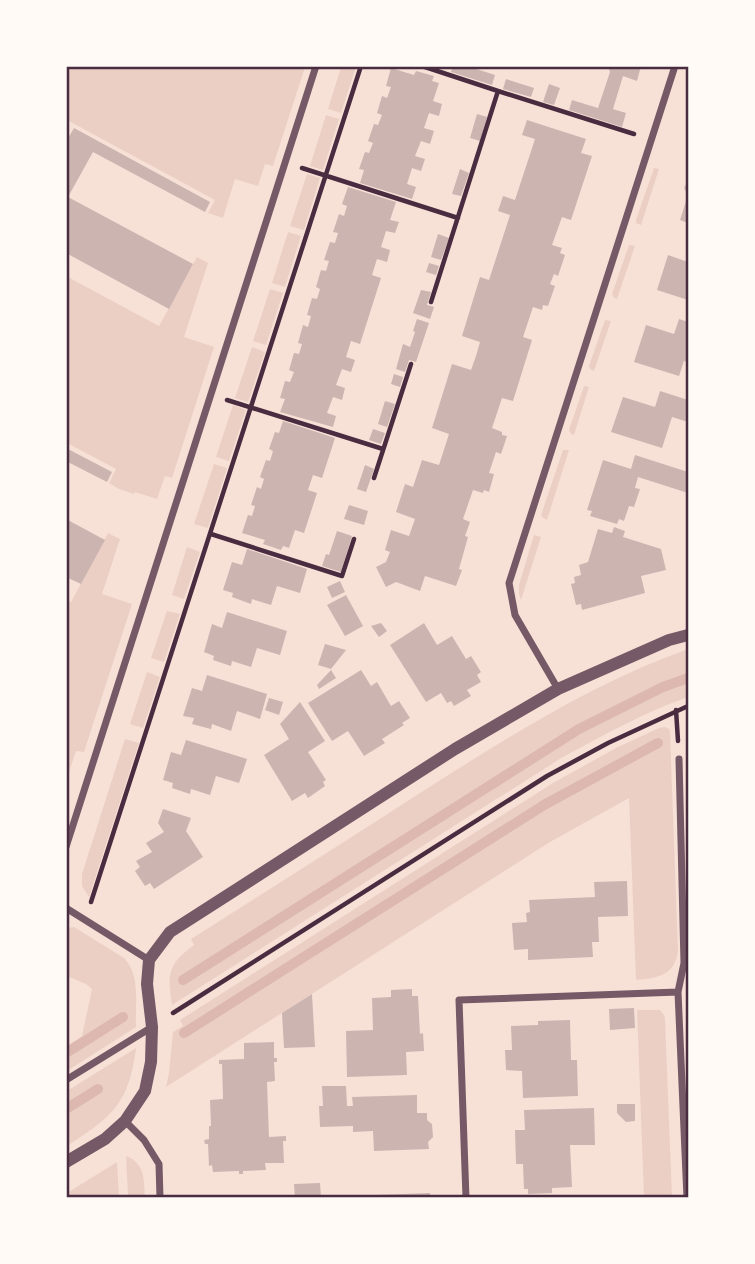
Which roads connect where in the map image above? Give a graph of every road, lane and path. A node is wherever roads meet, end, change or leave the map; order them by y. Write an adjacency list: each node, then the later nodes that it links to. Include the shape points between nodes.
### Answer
1 (316, 66): 7 (street)
2 (361, 66): 8 (path)
3 (422, 66): 5 (path)
4 (675, 66): 6 (street)
5 (498, 92): 6 (path); 9 (path)
6 (650, 140): 19 (street, via 509,583 515,615)
7 (285, 162): 8 (path); 12 (street)
8 (326, 175): 9 (path); 13 (path)
9 (458, 218): 10 (path)
10 (431, 302)
11 (411, 364): 14 (path)
12 (211, 394): 13 (path); 23 (street)
13 (251, 407): 14 (path); 16 (path)
14 (383, 449): 15 (path)
15 (374, 478)
16 (211, 534): 17 (path, via 342,576); 25 (path)
17 (354, 539)
18 (688, 635): 19 (street)
19 (558, 689): 26 (street, via 170,932)
20 (688, 706): 21 (path)
21 (676, 710): 22 (path); 28 (path, via 547,776)
22 (679, 759): 27 (street, via 684,963)
23 (66, 847)
24 (66, 908): 25 (street)
25 (86, 920): 26 (street)
26 (149, 960): 28 (street)
27 (678, 992): 33 (street, via 459,1000); 34 (street)
28 (152, 1027): 29 (street); 30 (street, via 145,1091)
29 (66, 1080)
30 (125, 1121): 31 (street); 32 (street, via 159,1164)
31 (66, 1162)
32 (160, 1198)
33 (466, 1198)
34 (687, 1198)

